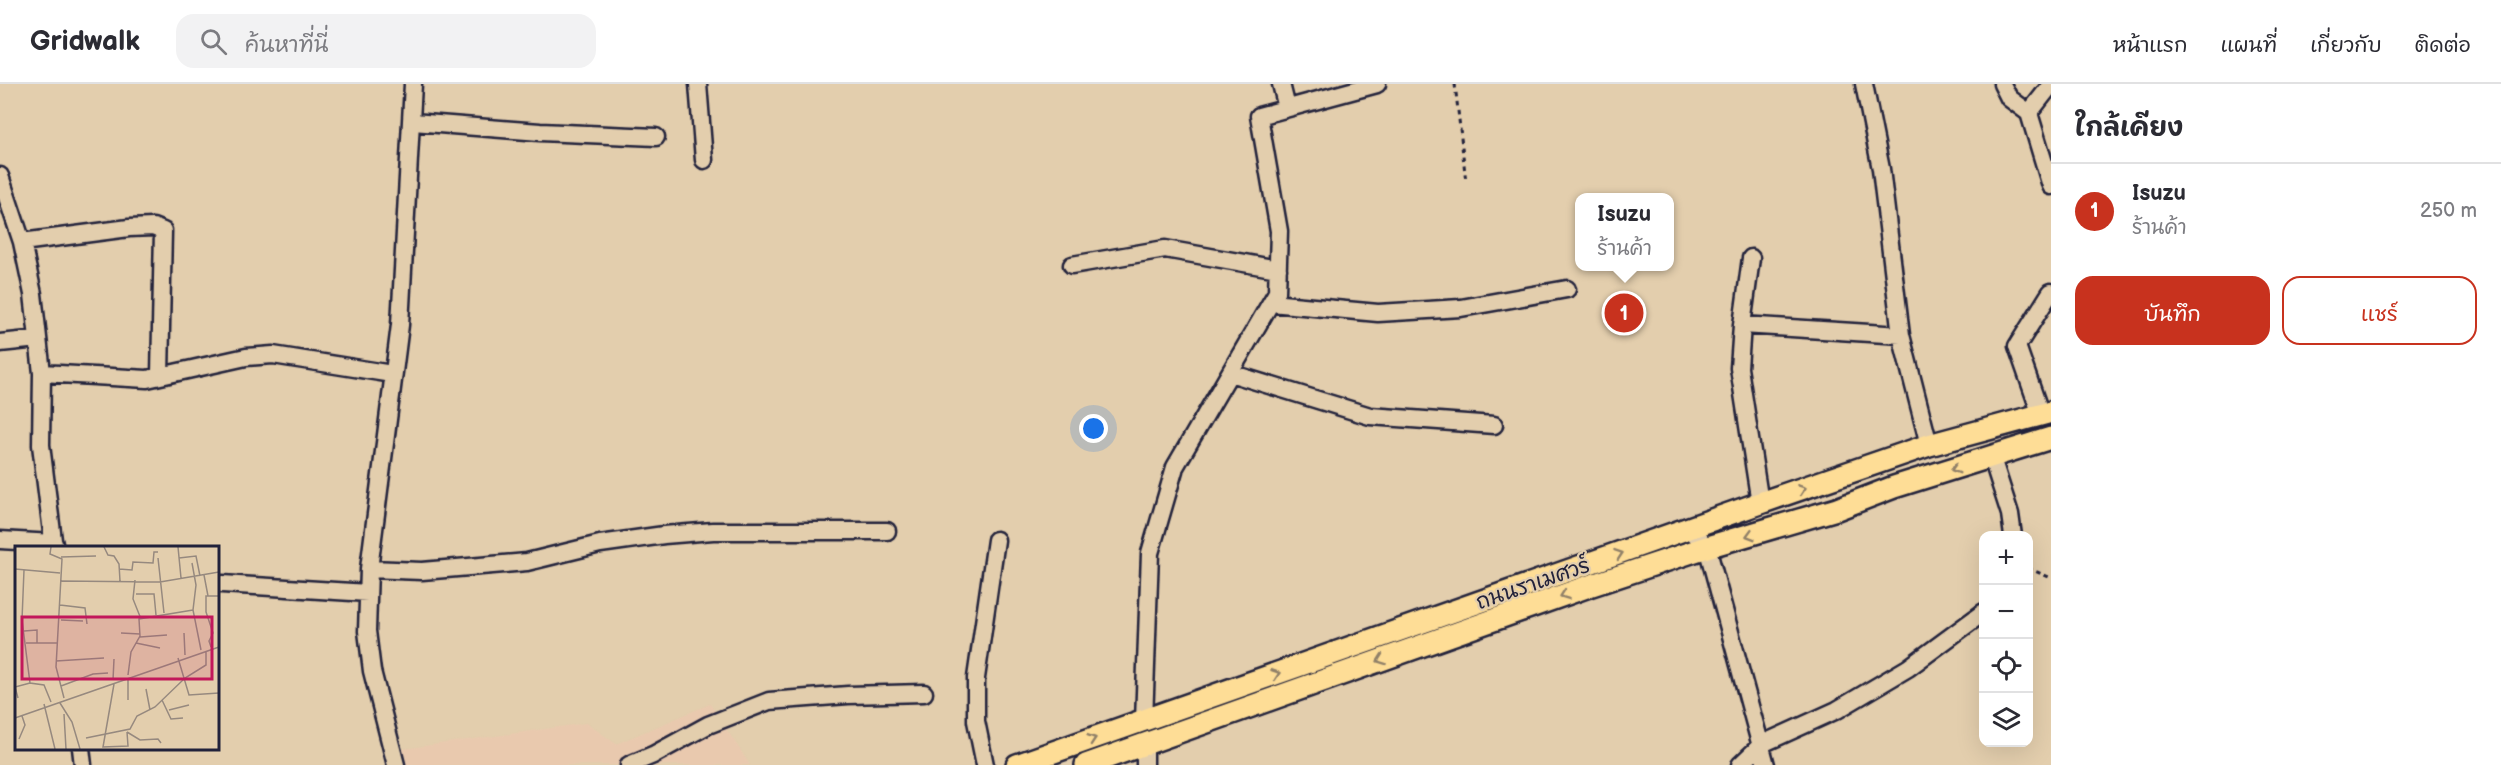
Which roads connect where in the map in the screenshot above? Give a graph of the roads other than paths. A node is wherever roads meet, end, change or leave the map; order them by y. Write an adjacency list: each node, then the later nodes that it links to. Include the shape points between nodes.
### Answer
1 (413, 84): 10 (street)
2 (698, 84): 12 (street)
3 (1281, 84): 8 (street)
4 (1377, 84): 8 (street)
5 (1864, 84): 23 (street, via 1881,169)
6 (2002, 84): 9 (street, via 2009,99)
7 (2051, 85): 9 (street)
8 (1287, 108): 18 (street, via 1259,116 1280,231)
9 (2029, 113): 14 (street)
10 (413, 122): 11 (street); 28 (street, via 400,325)
11 (656, 136)
12 (705, 160)
13 (0, 178): 15 (street)
14 (2051, 186)
15 (22, 242): 24 (street); 29 (street, via 129,228 153,227 163,231)
16 (1751, 258): 22 (street)
17 (1072, 265): 18 (street, via 1165,249)
18 (1278, 269): 21 (street, via 1277,292)
19 (1567, 289): 21 (street, via 1461,308 1378,313)
20 (2051, 292): 30 (street, via 2017,346)
21 (1271, 303): 27 (street)
22 (1742, 325): 23 (street); 35 (street, via 1739,368)
23 (1901, 334): 33 (street)
24 (38, 339): 25 (street); 26 (street)
25 (0, 343)
26 (42, 373): 29 (street, via 147,380); 41 (street, via 41,445)
27 (1230, 373): 31 (street, via 1370,416); 48 (street, via 1175,467 1150,553)
28 (392, 374): 29 (street, via 273,355); 43 (street)
29 (160, 375)
30 (2046, 413): 33 (main road, ถนนราเมศวร์)
31 (1494, 425)
32 (2051, 438): 34 (main road, ถนนราเมศวร์)
33 (1929, 445): 35 (main road, ถนนราเมศวร์, one-way to 33)
34 (1992, 458): 38 (street); 42 (main road, ถนนราเมศวร์, one-way to 42)
35 (1760, 503): 36 (main road, ถนนราเมศวร์)
36 (1690, 529): 42 (street); 48 (main road, ถนนราเมศวร์, one-way to 36)
37 (887, 531): 43 (street, via 713,531 600,544 527,562 422,571)
38 (2012, 531)
39 (0, 540): 41 (street)
40 (996, 540): 55 (street, via 976,678 976,721)
41 (54, 545)
42 (1707, 547): 49 (main road, ถนนราเมศวร์, one-way to 49); 50 (street)
43 (369, 569): 45 (street)
44 (222, 584): 45 (street)
45 (368, 593): 54 (street, via 372,671)
46 (1979, 615): 50 (street, via 1908,668 1837,710)
47 (924, 693): 52 (street, via 769,701 708,724)
48 (1144, 721): 56 (main road, ถนนราเมศวร์, one-way to 48)
49 (1145, 744): 57 (main road, ถนนราเมศวร์); 58 (street)
50 (1762, 744): 59 (street); 60 (street)
51 (81, 750): 53 (street)
52 (635, 764)
53 (83, 765)
54 (396, 765)
55 (985, 765)
56 (1017, 765)
57 (1086, 765)
58 (1145, 765)
59 (1740, 765)
60 (1766, 765)

